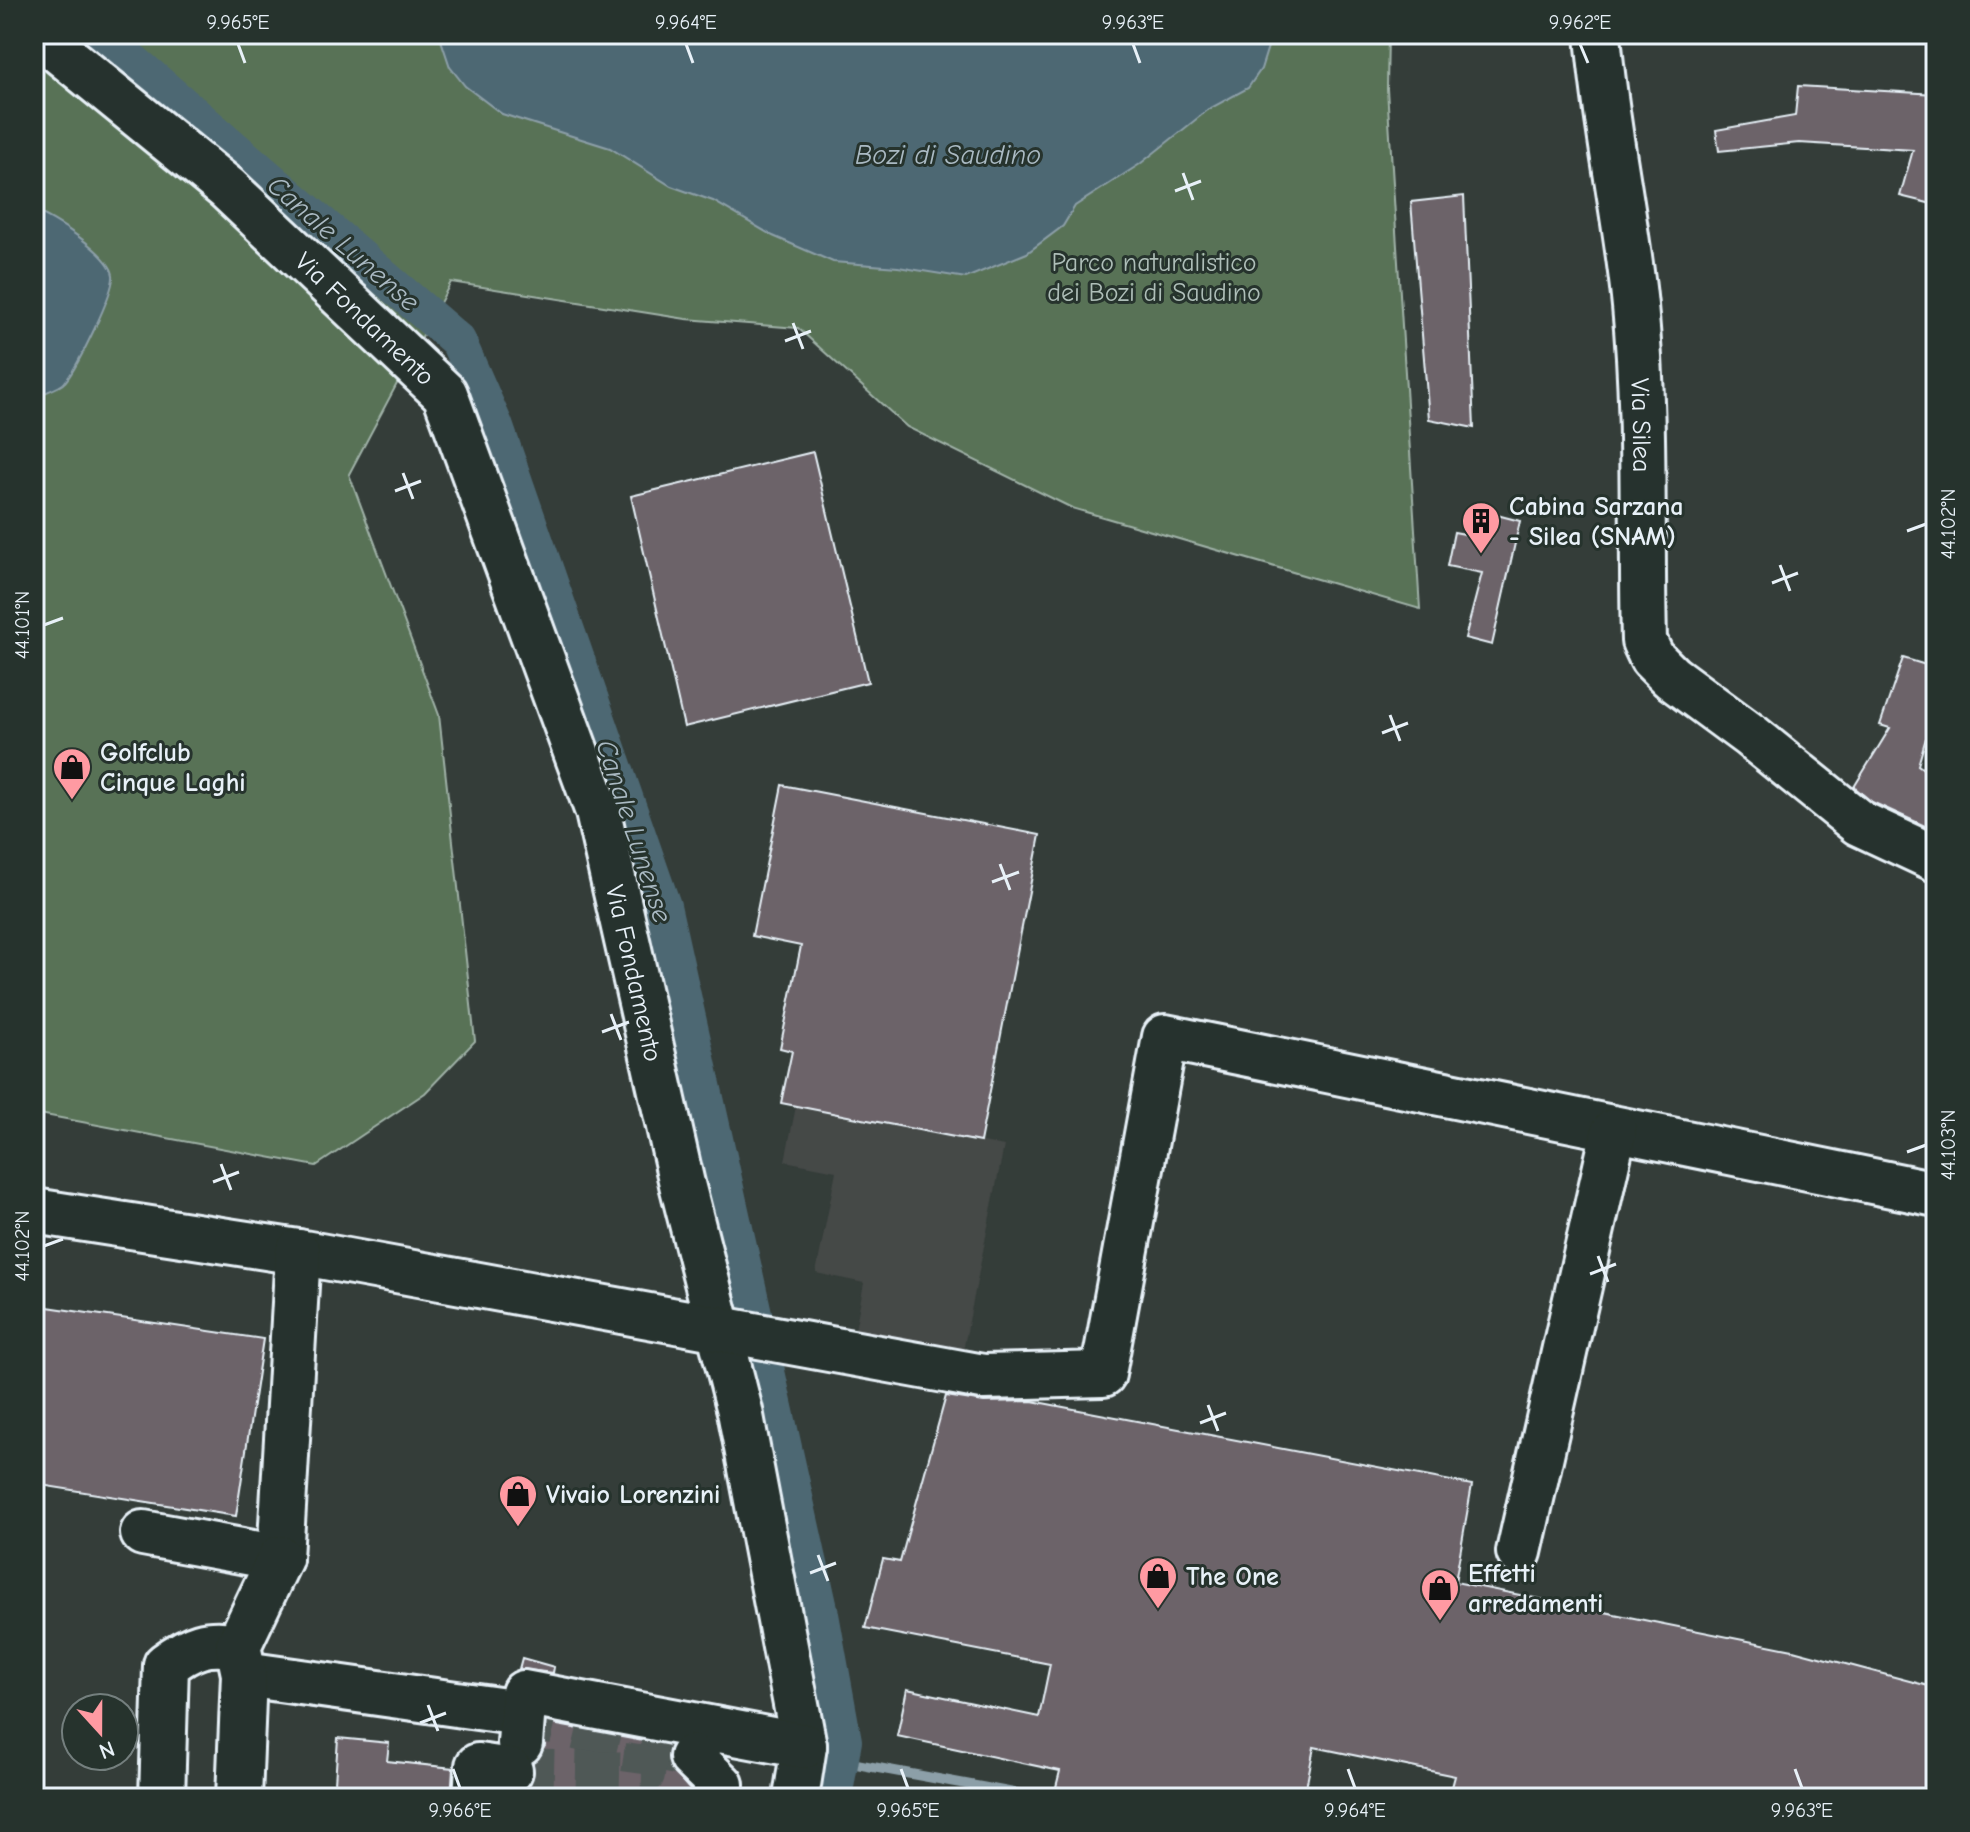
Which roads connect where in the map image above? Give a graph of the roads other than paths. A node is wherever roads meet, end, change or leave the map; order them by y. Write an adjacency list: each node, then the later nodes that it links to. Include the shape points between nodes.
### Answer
1 (38, 34): 8 (street, Via Fondamento, via 227,188 445,394 598,812)
2 (1598, 34): 3 (street, Via Silea, via 1635,303 1644,641 1671,677 1859,823)
3 (1936, 859)
4 (1614, 1131): 5 (street); 8 (street, via 1165,1037 1103,1374 983,1377); 10 (street)
5 (1936, 1194)
6 (34, 1211): 7 (street)
7 (298, 1252): 8 (street); 11 (street)
8 (718, 1327): 14 (street, Via Fondamento, via 740,1411)
9 (143, 1533): 11 (street)
10 (1519, 1552)
11 (280, 1558): 12 (street)
12 (241, 1660): 13 (street); 16 (street, via 214,1642 189,1647 166,1665); 17 (street)
13 (514, 1742): 14 (street, via 524,1693); 18 (street, via 478,1766)
14 (804, 1746): 20 (street, Via Fondamento)
15 (692, 1757): 19 (street, via 721,1785)
16 (162, 1798)
17 (239, 1798)
18 (476, 1798)
19 (719, 1798)
20 (796, 1798)

